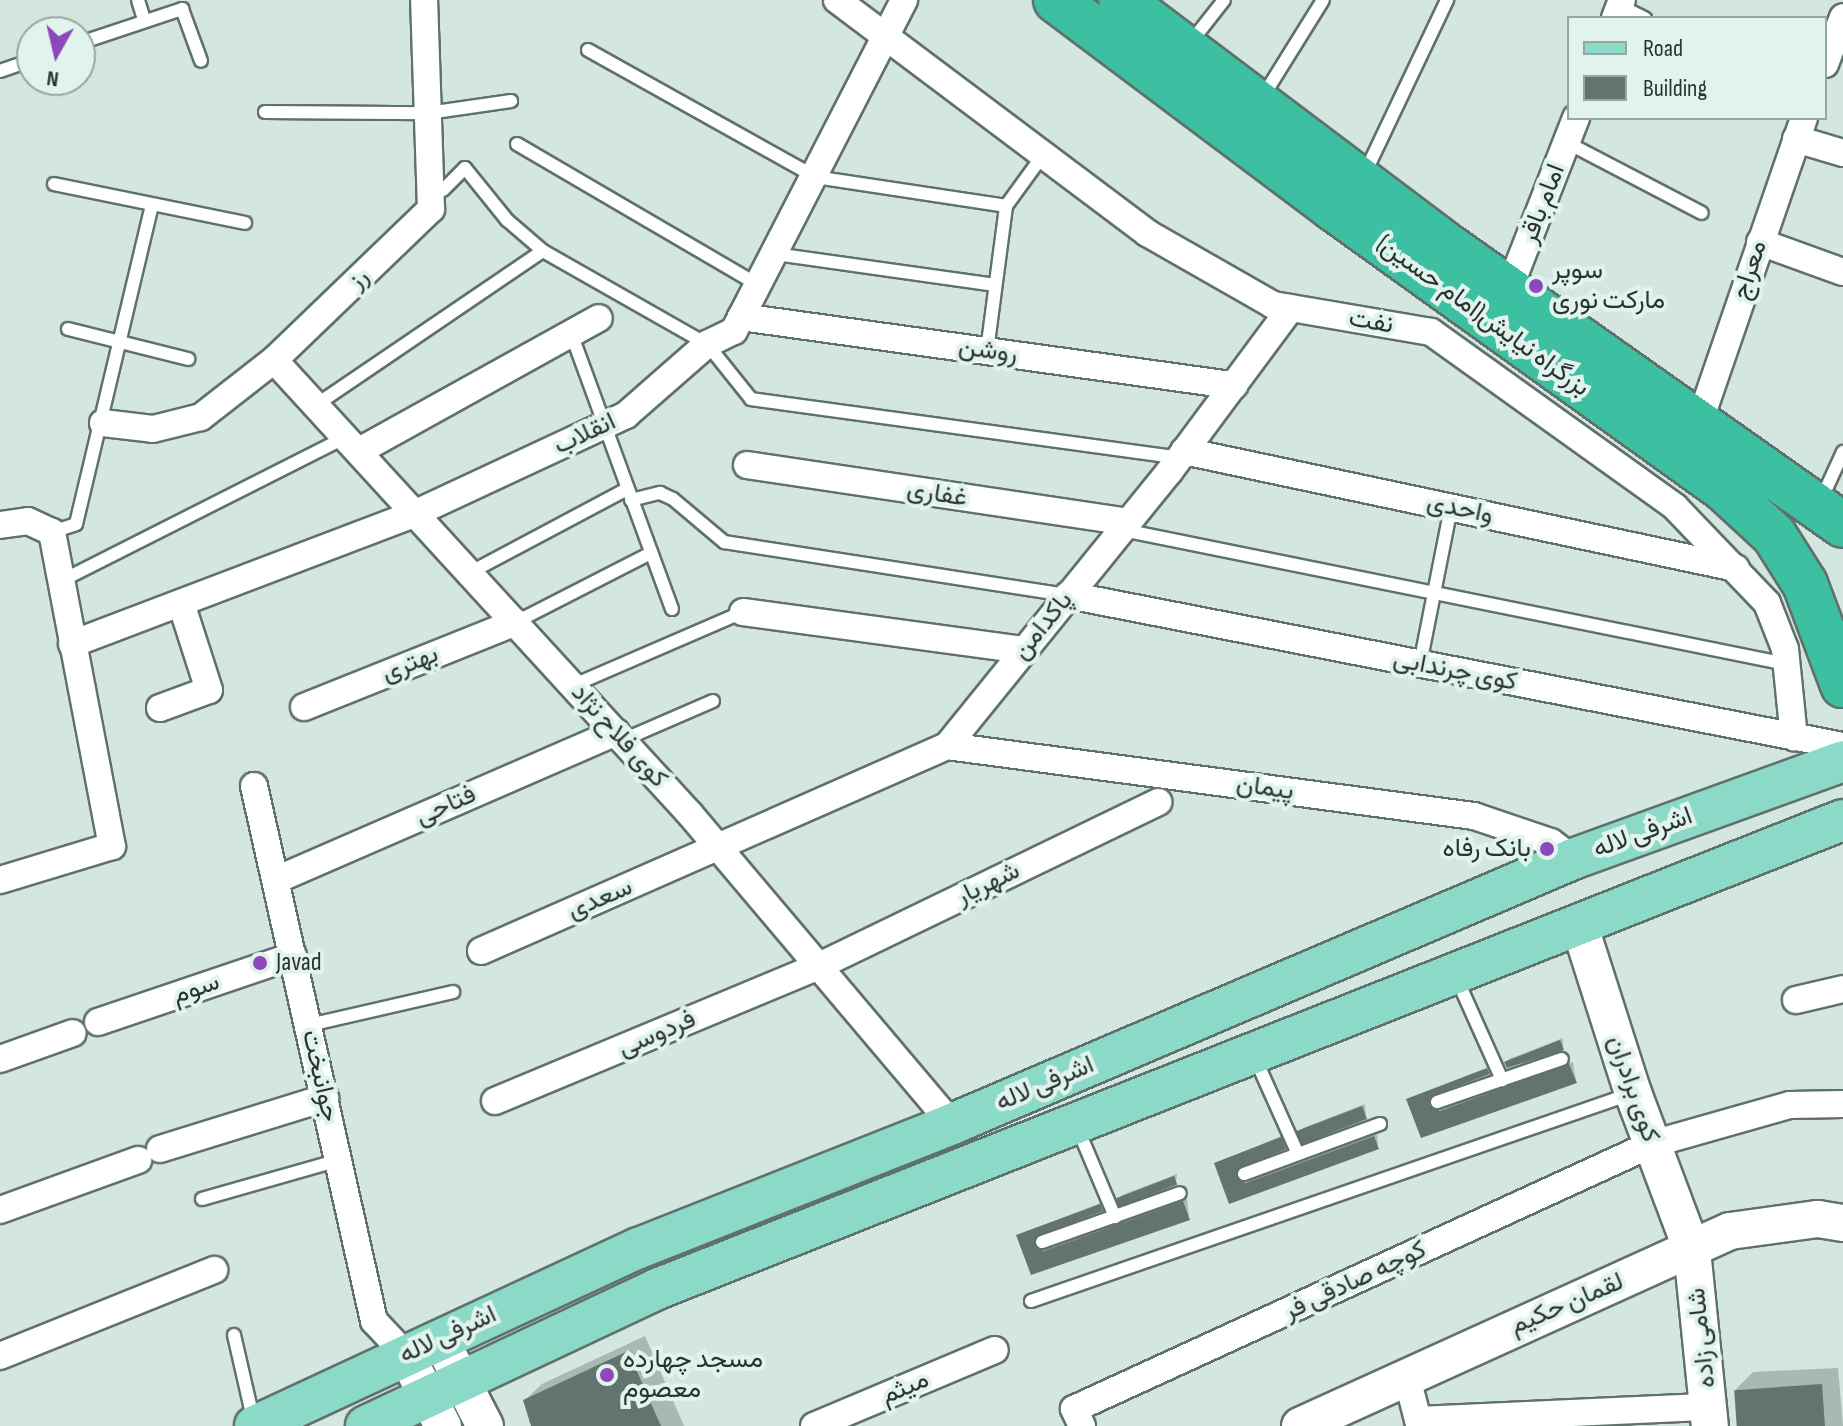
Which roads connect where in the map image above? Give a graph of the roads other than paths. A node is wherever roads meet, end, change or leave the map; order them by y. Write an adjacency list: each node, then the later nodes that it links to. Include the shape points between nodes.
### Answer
1 (138, 0): 13 (lane)
2 (424, 0): 23 (street, رز)
3 (837, 0): 15 (street, نفت)
4 (904, 0): 15 (street, انقلاب)
5 (1056, 0): 44 (highway, بزرگراه نیایش(امام حسین))
6 (1121, 0): 16 (highway, بزرگراه نیایش(امام حسین))
7 (1224, 0): 16 (lane)
8 (1323, 0): 21 (lane)
9 (1447, 0): 30 (lane)
10 (1619, 8): 11 (lane)
11 (1640, 16)
12 (1843, 17): 18 (street)
13 (144, 20): 14 (lane); 19 (lane, via 182,9)
14 (96, 37)
15 (887, 37): 28 (street, نفت); 29 (street, انقلاب)
16 (1186, 48): 21 (highway, بزرگراه نیایش(امام حسین))
17 (588, 50): 29 (lane)
18 (1827, 59)
19 (201, 61)
20 (511, 101): 23 (lane)
21 (1258, 104): 30 (highway, بزرگراه نیایش(امام حسین))
22 (265, 112): 23 (lane)
23 (428, 113): 55 (street, رز, via 431,209)
24 (1800, 129): 27 (street); 37 (street, معراج)
25 (1571, 130): 35 (lane); 43 (street, امام باقر)
26 (517, 144): 41 (lane)
27 (1843, 153)
28 (1043, 155): 34 (lane); 45 (street, نفت, via 1147,233 1273,305)
29 (815, 177): 34 (lane); 39 (street, انقلاب)
30 (1361, 181): 43 (highway, بزرگراه نیایش(امام حسین))
31 (54, 184): 33 (lane)
32 (443, 190): 38 (lane, via 465,168 507,220)
33 (152, 205): 36 (lane); 51 (lane)
34 (1006, 206): 42 (lane)
35 (1702, 213)
36 (245, 223)
37 (1760, 242): 40 (street); 59 (street, معراج)
38 (543, 251): 52 (lane); 57 (lane)
39 (775, 254): 41 (street, انقلاب); 42 (lane)
40 (1843, 272)
41 (758, 285): 46 (street, انقلاب)
42 (995, 285): 53 (lane)
43 (1509, 289): 59 (highway, بزرگراه نیایش(امام حسین))
44 (1457, 297): 49 (street); 87 (highway, بزرگراه نیایش(امام حسین), via 1723,488 1774,535 1805,584)
45 (1291, 308): 49 (street, نفت); 56 (street, پاکدامن)
46 (741, 317): 52 (street, انقلاب, via 734,331); 53 (street, روشن)
47 (599, 318): 50 (street)
48 (68, 329): 51 (lane)
49 (1431, 332): 73 (street, نفت, via 1675,507)
50 (571, 333): 60 (lane); 61 (street)
51 (122, 341): 54 (lane); 58 (lane)
52 (707, 344): 60 (street, انقلاب, via 626,415); 63 (lane, via 751,399)
53 (987, 351): 56 (street, روشن)
54 (188, 359)
55 (274, 360): 57 (street, کوی فلاح نژاد); 58 (street, رز, via 201,417 153,429)
56 (1234, 385): 63 (street, پاکدامن)
57 (316, 405): 61 (street, کوی فلاح نژاد)
58 (103, 423): 71 (lane, via 76,524)
59 (1699, 423): 68 (highway, بزرگراه نیایش(امام حسین))
60 (603, 425): 65 (lane); 67 (street, انقلاب)
61 (353, 444): 67 (street, کوی فلاح نژاد); 75 (lane)
62 (1843, 452): 68 (lane)
63 (1181, 455): 66 (street, واحدی); 70 (street, پاکدامن)
64 (747, 465): 70 (street, غفاری)
65 (629, 494): 72 (lane); 74 (lane); 77 (lane, via 660,493 673,499 724,542)
66 (1451, 507): 73 (street, واحدی); 76 (lane)
67 (416, 513): 74 (street, کوی فلاح نژاد); 78 (street, انقلاب)
68 (1830, 516)
69 (0, 525): 71 (street, via 28,521)
70 (1124, 526): 76 (lane); 77 (street, پاکدامن)
71 (52, 532): 75 (street)
72 (651, 553): 79 (lane); 81 (lane)
73 (1736, 568): 85 (street, نفت, via 1767,603)
74 (471, 572): 81 (street, کوی فلاح نژاد)
75 (61, 581): 82 (street)
76 (1433, 593): 84 (lane); 85 (lane)
77 (1068, 595): 83 (street, پاکدامن); 84 (street, کوی چرندابی)
78 (181, 603): 82 (street, انقلاب); 90 (street, via 209,690)
79 (672, 609)
80 (743, 612): 83 (street); 86 (lane)
81 (516, 622): 86 (street, کوی فلاح نژاد); 89 (street, بهتری)
82 (72, 644): 101 (street, via 112,846)
83 (1024, 650): 93 (street, پاکدامن)
84 (1420, 664): 92 (street, کوی چرندابی)
85 (1786, 664): 92 (street, نفت)
86 (574, 685): 91 (street, کوی فلاح نژاد)
87 (1843, 685)
88 (713, 701): 91 (lane)
89 (304, 707)
90 (160, 708)
91 (620, 736): 99 (street, کوی فلاح نژاد); 102 (street, فتاحی)
92 (1794, 738): 94 (street, کوی چرندابی)
93 (947, 746): 99 (street, پاکدامن); 100 (street, پیمان, via 1474,816 1551,842)
94 (1843, 746)
95 (1843, 761): 100 (main road, اشرفی لاله)
96 (254, 786): 102 (street, جوانبخت)
97 (1158, 802): 106 (street, شهریار)
98 (1843, 820): 103 (main road, اشرفی لاله)
99 (719, 848): 104 (street, سعدی); 106 (street, کوی فلاح نژاد)
100 (1573, 859): 123 (main road, اشرفی لاله)
101 (0, 879)
102 (276, 880): 105 (street, جوانبخت)
103 (1580, 927): 107 (main road, اشرفی لاله); 118 (street, کوی برادران)
104 (481, 951)
105 (293, 956): 111 (street, سوم); 112 (street, جوانبخت)
106 (819, 966): 120 (street, فردوسی); 123 (street, کوی فلاح نژاد)
107 (1456, 976): 114 (main road, اشرفی لاله); 117 (lane)
108 (1843, 989): 110 (street)
109 (453, 992): 112 (lane)
110 (1796, 1000)
111 (98, 1022)
112 (309, 1025): 119 (street, جوانبخت)
113 (73, 1033): 115 (street)
114 (1254, 1056): 125 (main road, اشرفی لاله); 127 (lane)
115 (0, 1059)
116 (1562, 1059): 117 (lane)
117 (1502, 1080): 121 (lane)
118 (1633, 1093): 126 (street, کوی برادران); 138 (lane)
119 (325, 1098): 128 (street, جوانبخت); 132 (street)
120 (495, 1101)
121 (1437, 1102)
122 (1843, 1104): 126 (street, via 1790,1105)
123 (952, 1124): 140 (main road, اشرفی لاله, via 639,1248)
124 (1380, 1124): 127 (lane)
125 (1077, 1126): 133 (lane); 144 (main road, اشرفی لاله, via 657,1289)
126 (1652, 1144): 136 (street, کوی برادران); 150 (street, کوچه صادقی فر, via 1074,1409)
127 (1298, 1154): 129 (lane)
128 (339, 1160): 131 (lane); 140 (street, جوانبخت, via 374,1321)
129 (1244, 1174)
130 (1180, 1193): 133 (lane)
131 (202, 1199)
132 (0, 1210)
133 (1115, 1217): 135 (lane)
134 (1843, 1223): 136 (street, لقمان حکیم, via 1818,1219 1730,1231)
135 (1042, 1242)
136 (1692, 1250): 143 (street, لقمان حکیم); 145 (street, شامی زاده)
137 (214, 1270): 142 (street)
138 (1031, 1301)
139 (234, 1335): 147 (lane)
140 (423, 1347): 144 (street); 147 (main road, اشرفی لاله)
141 (995, 1350): 146 (street, میثم)
142 (0, 1356)
143 (1406, 1374): 145 (street, via 1418,1420); 151 (street, لقمان حکیم)
144 (444, 1401): 148 (main road, اشرفی لاله); 149 (street)
145 (1710, 1416)
146 (828, 1423)
147 (255, 1426)
148 (366, 1426)
149 (485, 1426)
150 (1082, 1426)
151 (1300, 1426)

